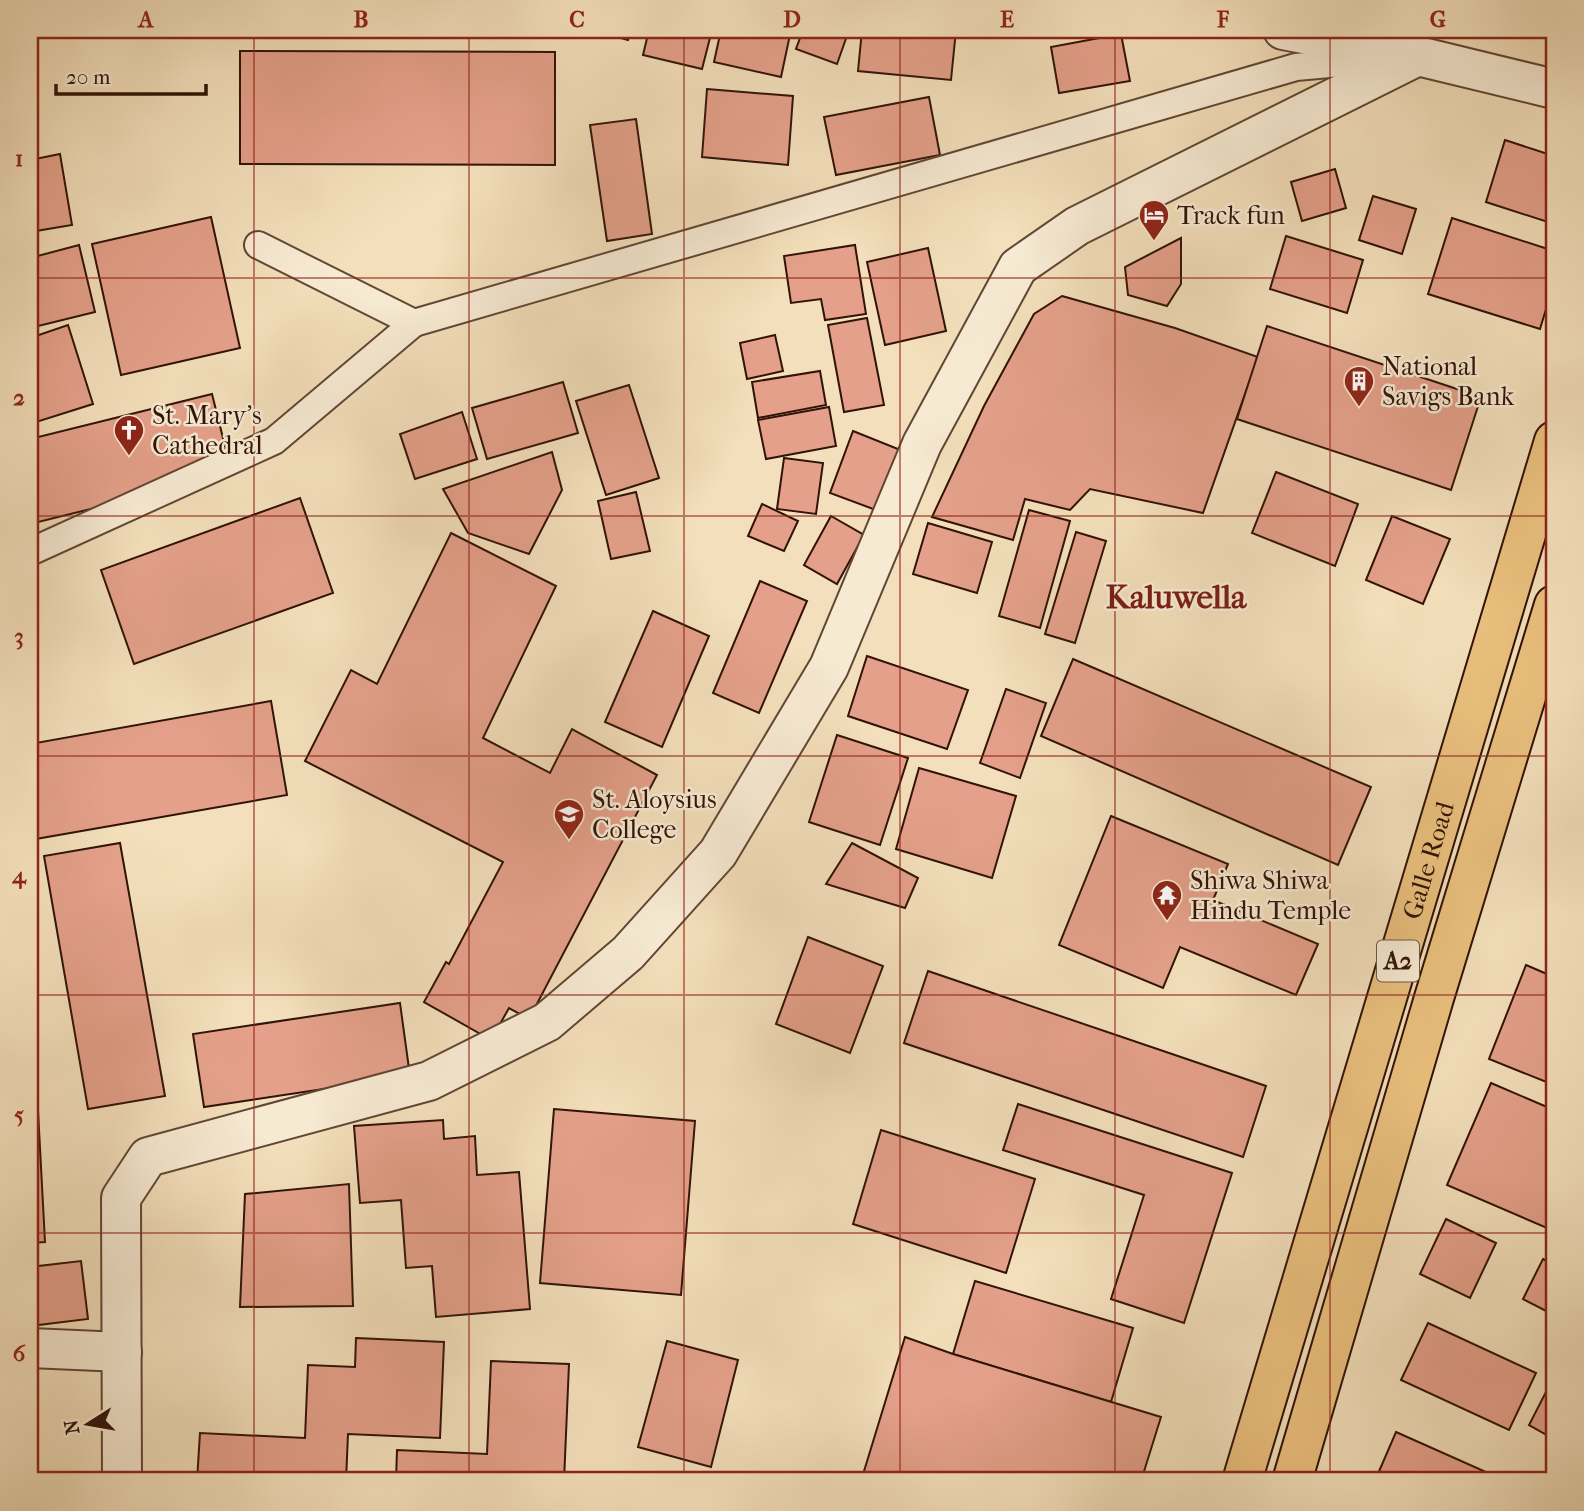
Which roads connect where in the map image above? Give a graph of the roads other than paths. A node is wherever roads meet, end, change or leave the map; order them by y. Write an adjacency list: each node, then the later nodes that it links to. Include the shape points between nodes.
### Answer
1 (1283, 30): 2 (street)
2 (1419, 56): 3 (street); 5 (lane, via 1296,67); 10 (street, via 1077,226 1018,267 922,444 829,667 718,853 628,953 547,1022 429,1082 148,1157 121,1198)
3 (1554, 89)
4 (258, 245): 5 (lane)
5 (414, 323): 7 (lane, via 274,442)
6 (1554, 441): 12 (highway, Galle Road / A2)
7 (30, 552)
8 (1554, 605): 13 (highway, Galle Road / A2)
9 (30, 1348): 10 (street)
10 (122, 1352): 11 (street)
11 (122, 1481)
12 (1242, 1481)
13 (1292, 1481)

